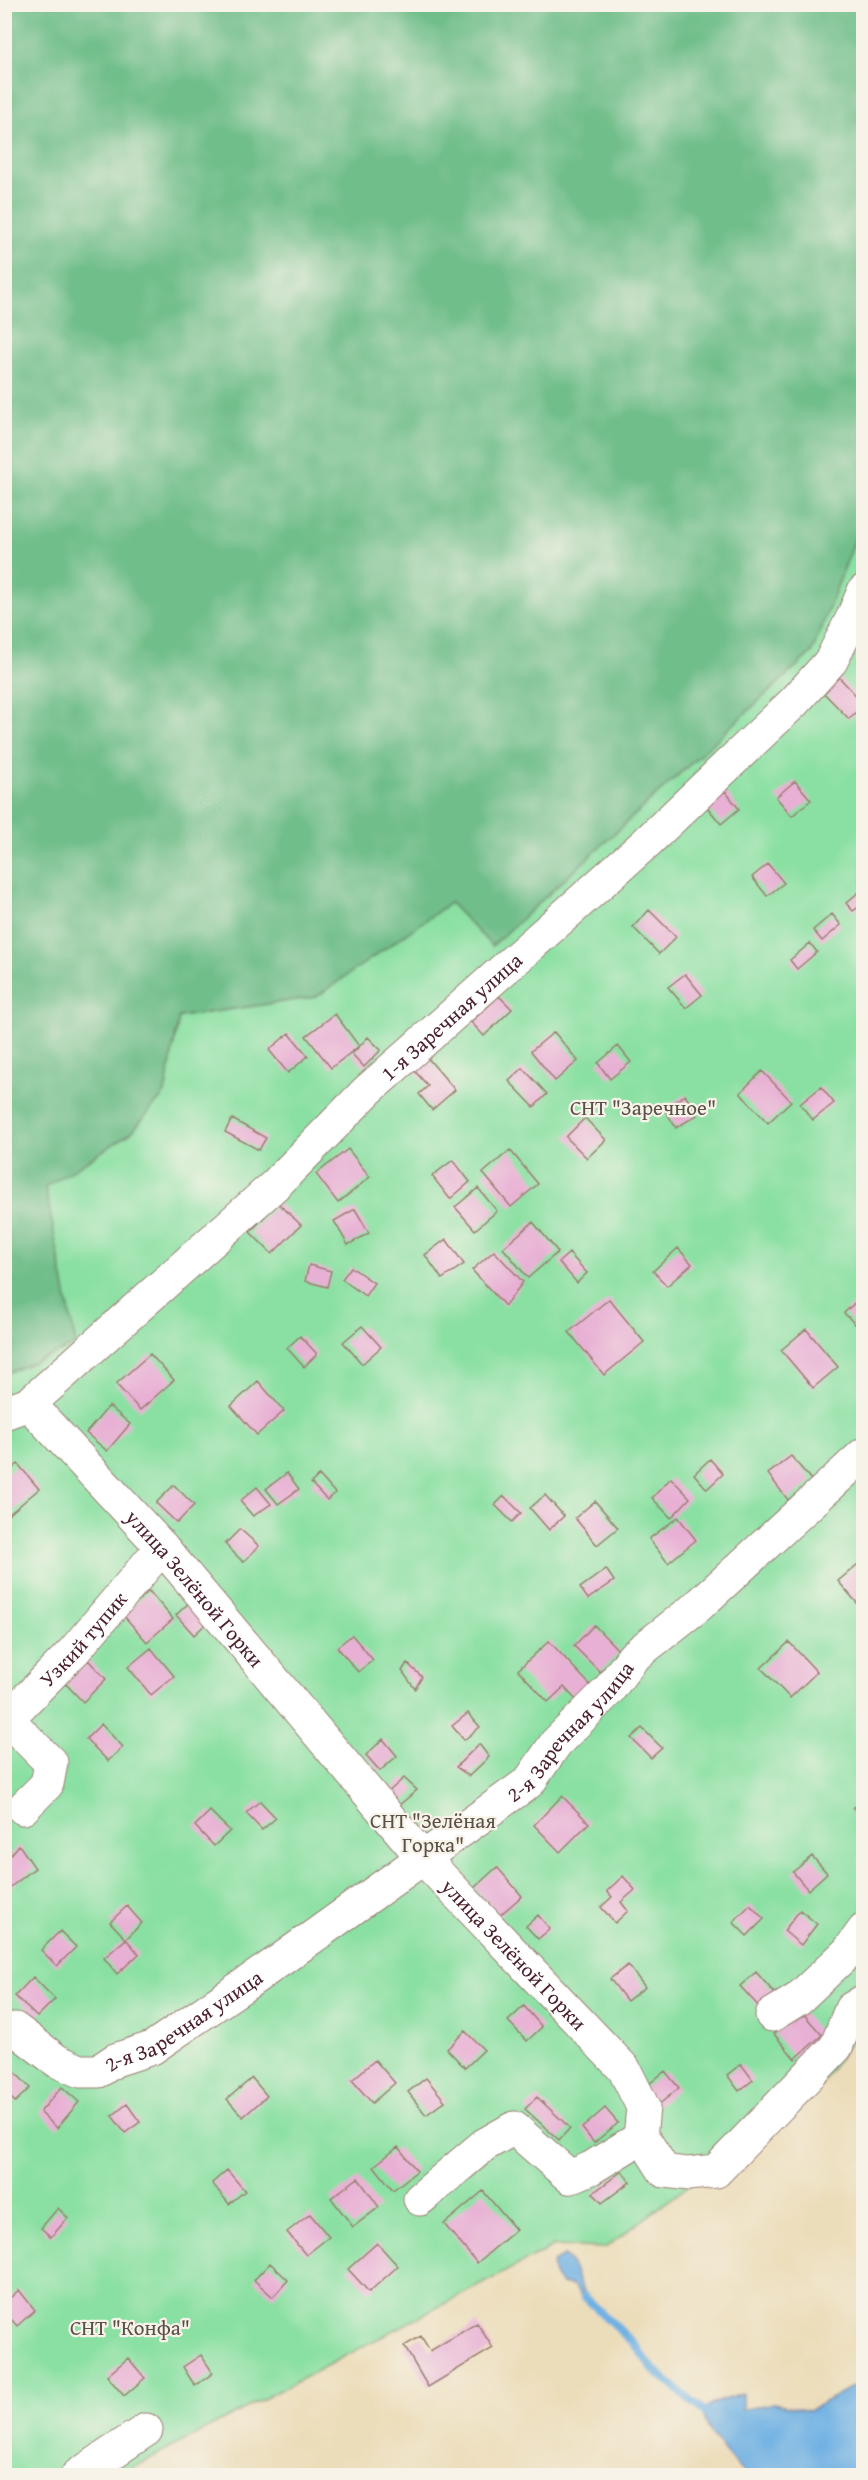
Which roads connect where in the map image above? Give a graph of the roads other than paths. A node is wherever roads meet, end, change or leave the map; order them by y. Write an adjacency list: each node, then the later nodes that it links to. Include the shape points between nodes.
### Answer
1 (864, 591): 2 (street, 1-я Заречная улица, via 831,661 794,702 646,843 373,1085 276,1184)
2 (17, 1408): 4 (street, улица Зелёной Горки)
3 (864, 1454): 6 (street, 2-я Заречная улица, via 698,1606 633,1657 608,1691 556,1743 529,1782)
4 (162, 1546): 5 (street, Узкий тупик, via 75,1651 7,1719 51,1763 47,1784); 6 (street, улица Зелёной Горки)
5 (23, 1808)
6 (423, 1858): 10 (street, 2-я Заречная улица, via 152,2049 115,2060 99,2071 80,2071 57,2061 15,2029); 11 (street, улица Зелёной Горки, via 624,2069 643,2107)
7 (864, 1930): 9 (street, via 848,1952 798,1999)
8 (864, 2001): 11 (street, via 851,2009 836,2047 716,2171 664,2171)
9 (772, 2015)
10 (4, 2031)
11 (640, 2138): 12 (street, via 570,2177 514,2128 484,2145)
12 (420, 2199)
13 (146, 2430): 14 (street)
14 (77, 2475)

